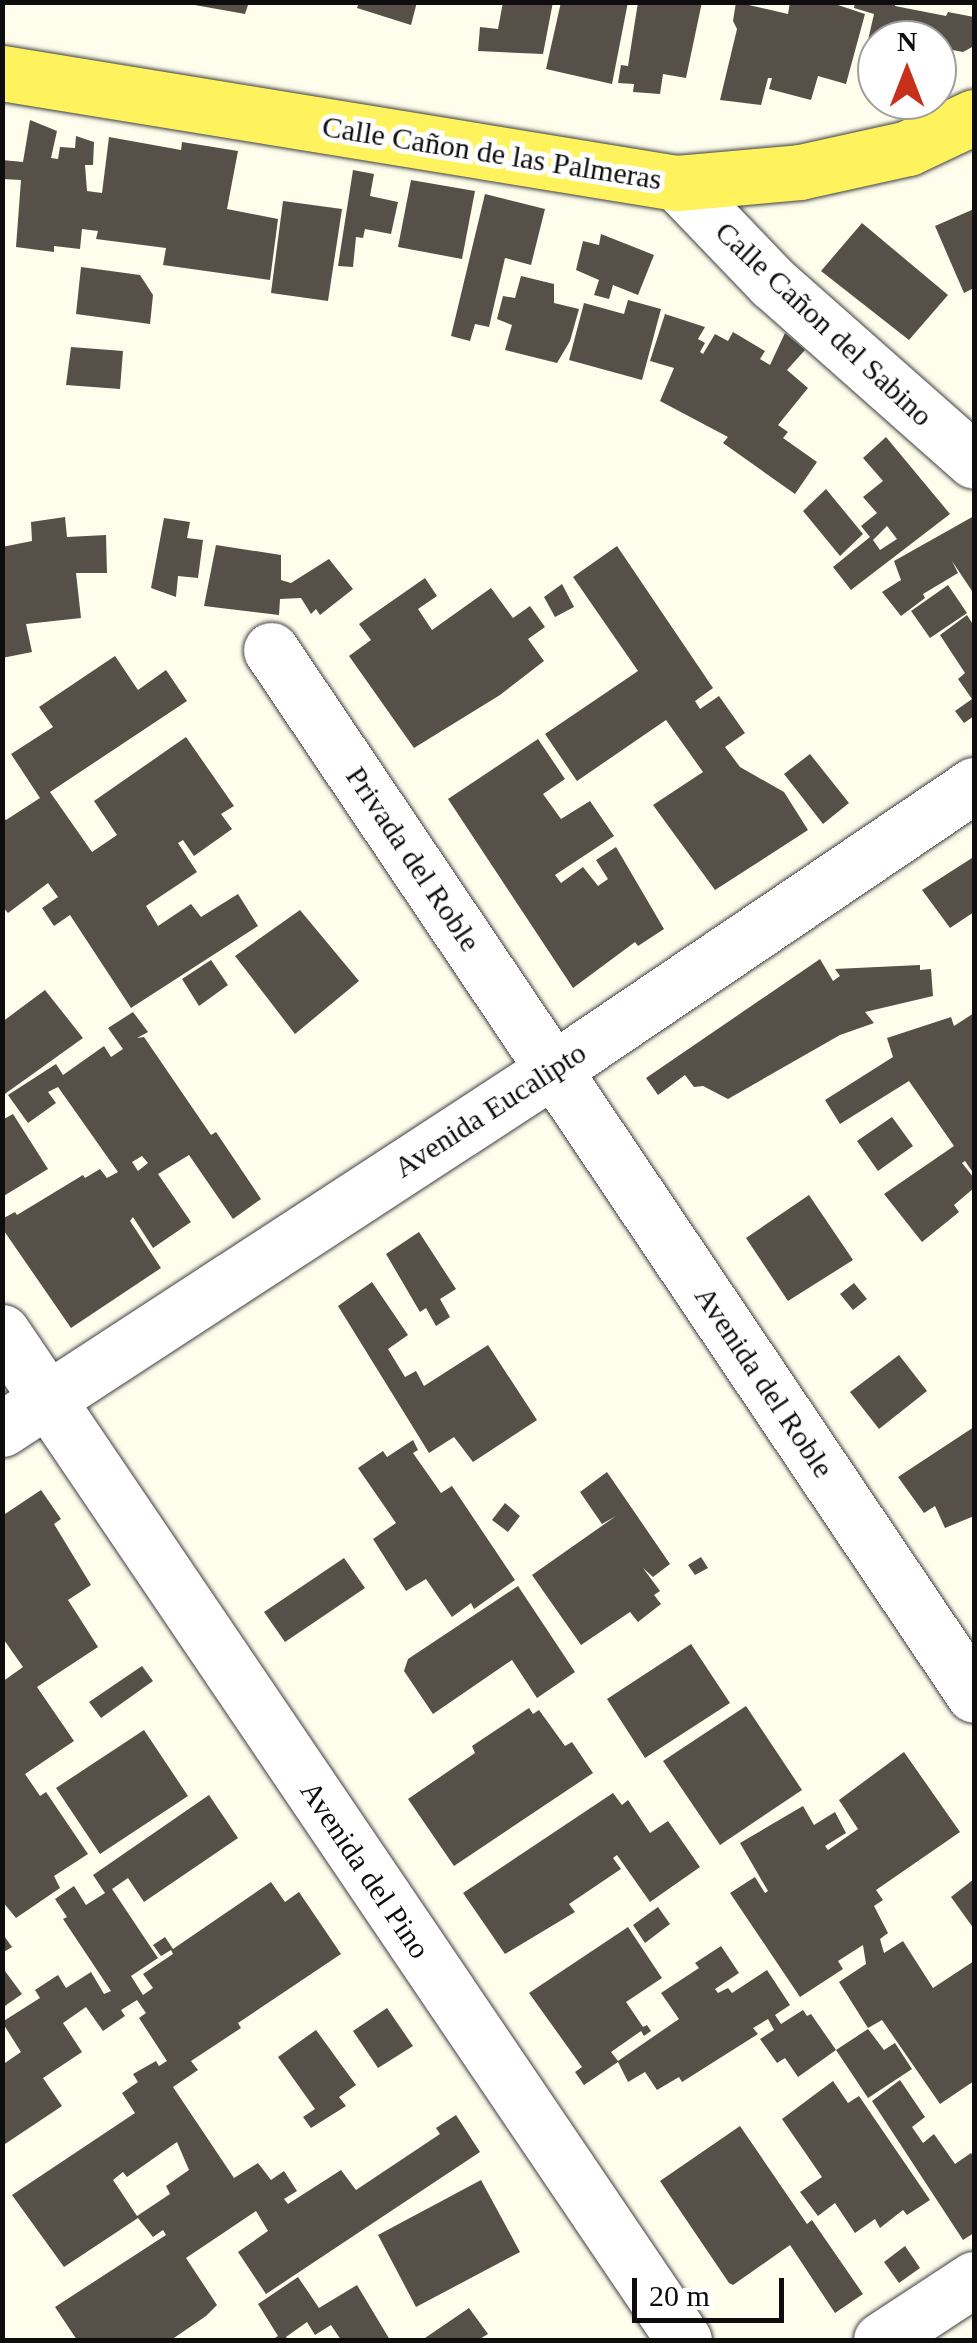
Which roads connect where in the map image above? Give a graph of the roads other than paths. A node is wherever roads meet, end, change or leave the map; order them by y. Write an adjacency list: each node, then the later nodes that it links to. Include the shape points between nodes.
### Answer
1 (2, 73): 3 (main road, Calle Cañon de las Palmeras)
2 (974, 117): 3 (main road, Calle Cañon de las Palmeras, via 908,148 800,172)
3 (677, 183): 4 (street, Calle Cañon del Sabino, via 772,283)
4 (974, 461)
5 (271, 650): 7 (street, Privada del Roble)
6 (974, 785): 7 (street, Avenida Eucalipto)
7 (554, 1069): 9 (street, Avenida Eucalipto); 10 (street, Avenida del Roble)
8 (2, 1332): 9 (street, Avenida del Pino)
9 (24, 1414): 12 (street, Avenida del Pino)
10 (974, 1695)
11 (974, 2279): 13 (street)
12 (684, 2340)
13 (881, 2340)

